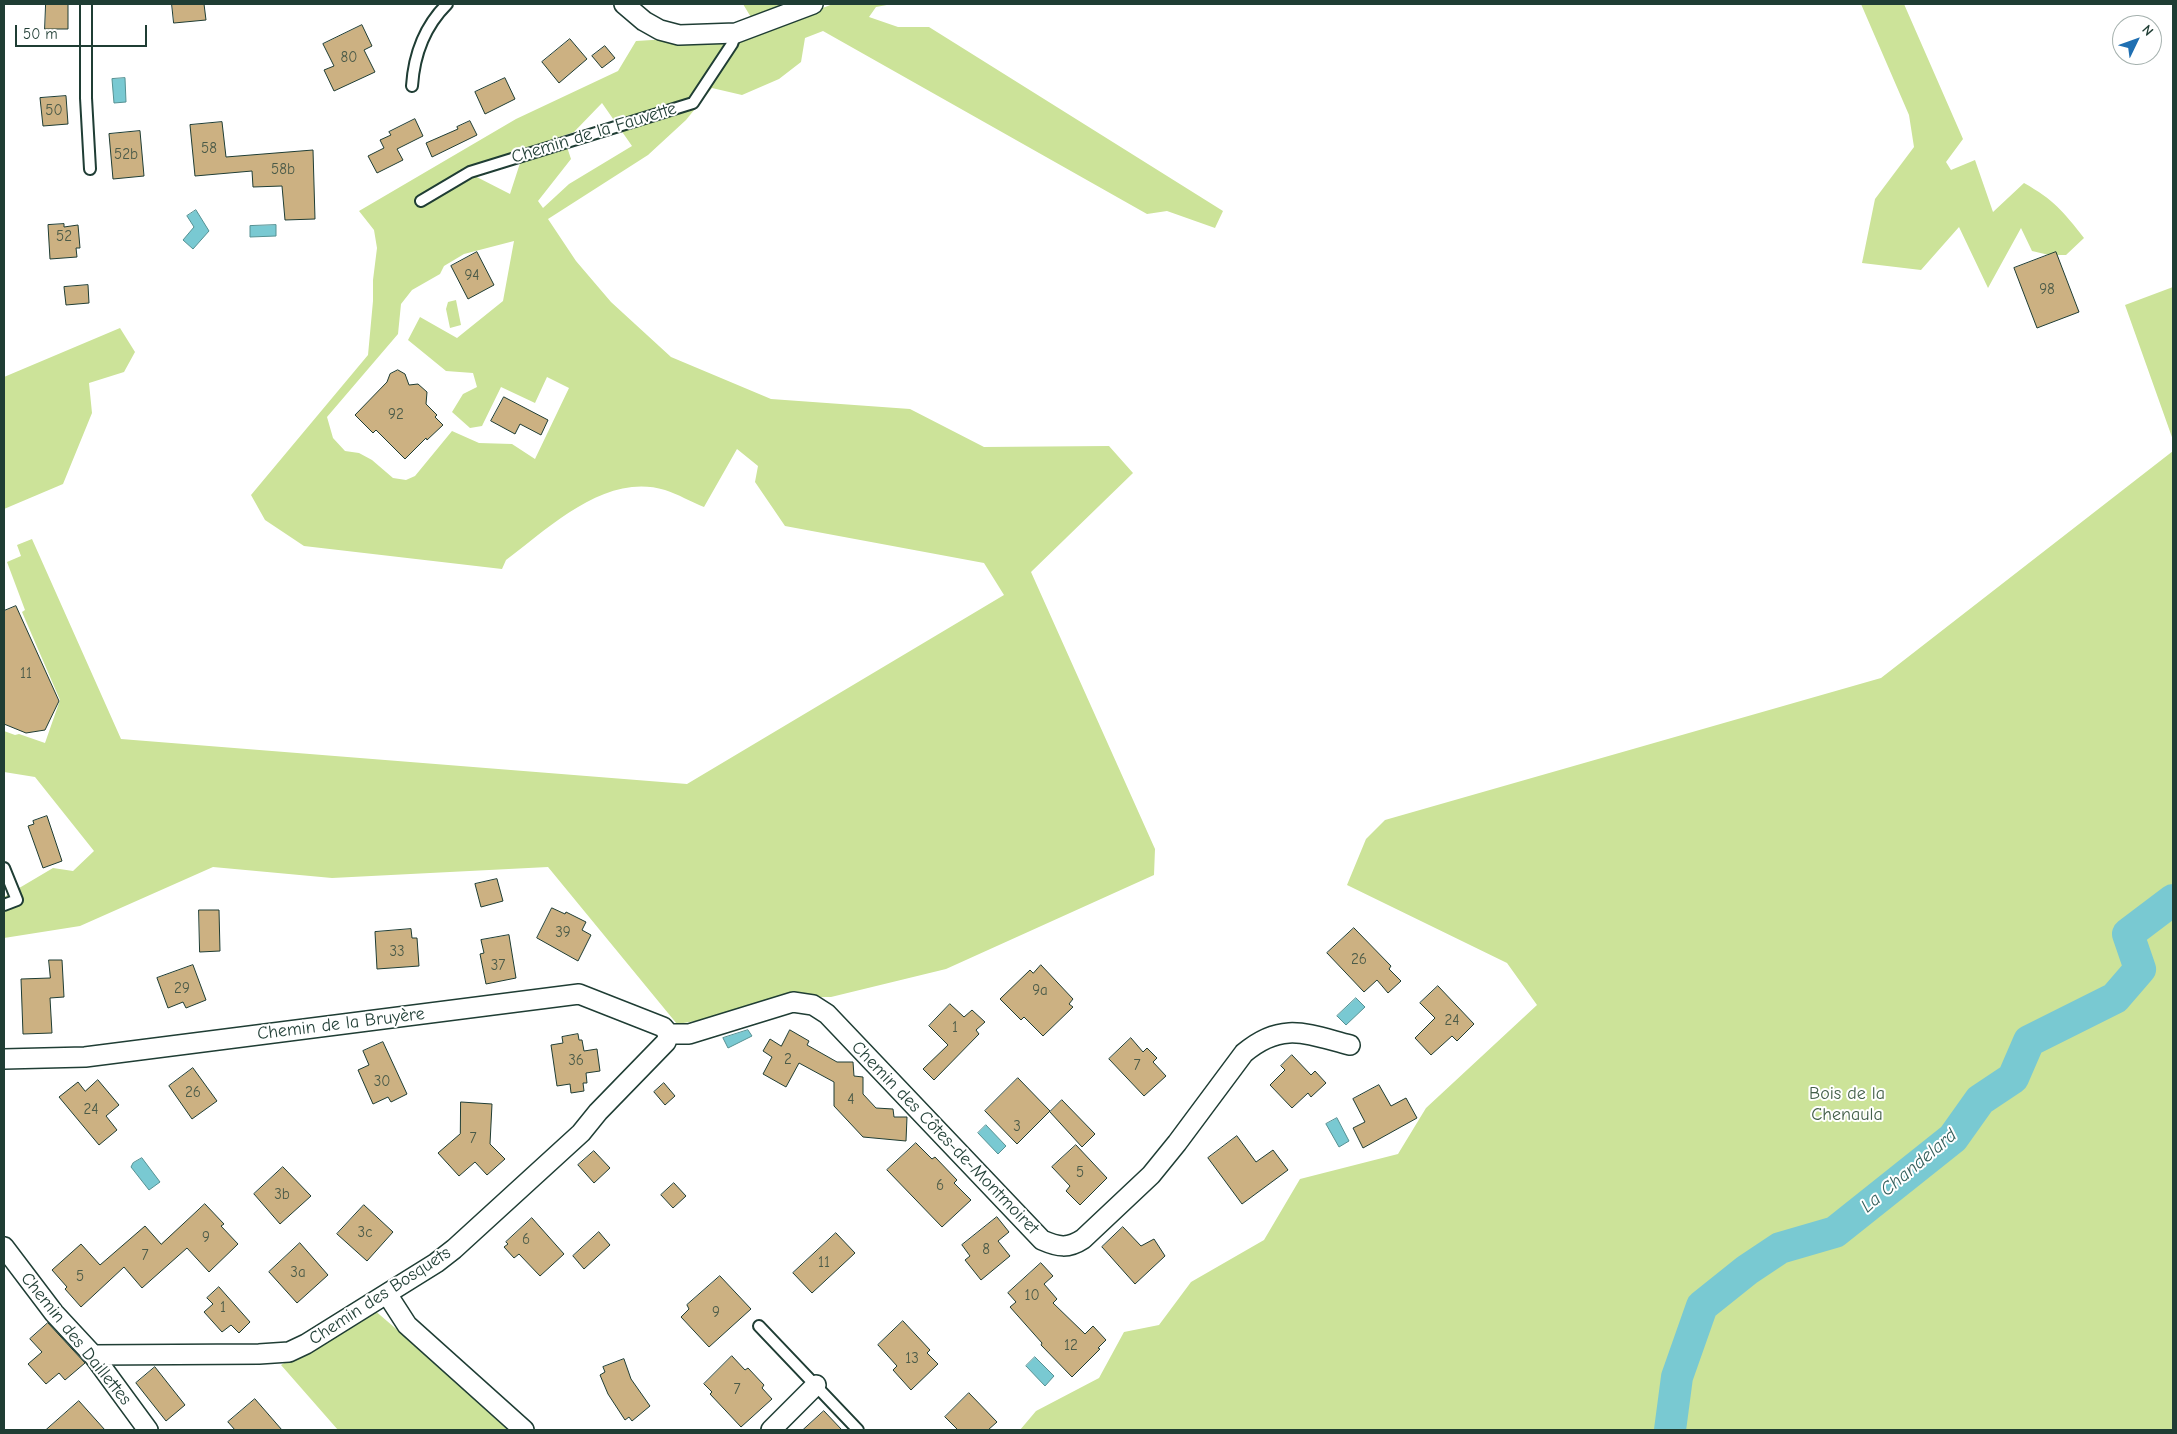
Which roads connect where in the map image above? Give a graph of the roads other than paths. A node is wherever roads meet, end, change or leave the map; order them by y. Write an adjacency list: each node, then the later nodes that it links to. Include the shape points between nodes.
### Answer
1 (86, 4): 7 (lane)
2 (447, 4): 6 (lane, via 435,15 425,33 415,62)
3 (624, 4): 5 (street, via 644,22 679,35)
4 (813, 4): 5 (street)
5 (736, 33): 8 (lane, Chemin de la Fauvette, via 693,103 470,172)
6 (412, 86)
7 (90, 169)
8 (421, 201)
9 (4, 868): 10 (lane, via 17,900)
10 (4, 905)
11 (669, 1034): 12 (street, Chemin des Côtes-de-Montmoiret, via 689,1034 792,1002 813,1004 827,1014 1042,1240 1063,1247 1074,1246 1083,1240 1151,1174 1244,1053 1254,1045 1278,1033 1303,1032); 13 (street, Chemin de la Bruyère, via 663,1027 579,994 85,1057); 15 (street, Chemin des Bosquets, via 666,1042 581,1133 436,1264)
12 (1350, 1045)
13 (4, 1058)
14 (4, 1247): 17 (street, Chemin des Daillettes, via 54,1313)
15 (387, 1294): 17 (street, Chemin des Bosquets, via 289,1352); 20 (street, via 407,1325)
16 (759, 1326): 18 (lane)
17 (93, 1355): 19 (street, Chemin des Daillettes)
18 (816, 1385): 21 (street); 22 (lane)
19 (144, 1429)
20 (524, 1430)
21 (771, 1430)
22 (858, 1430)

